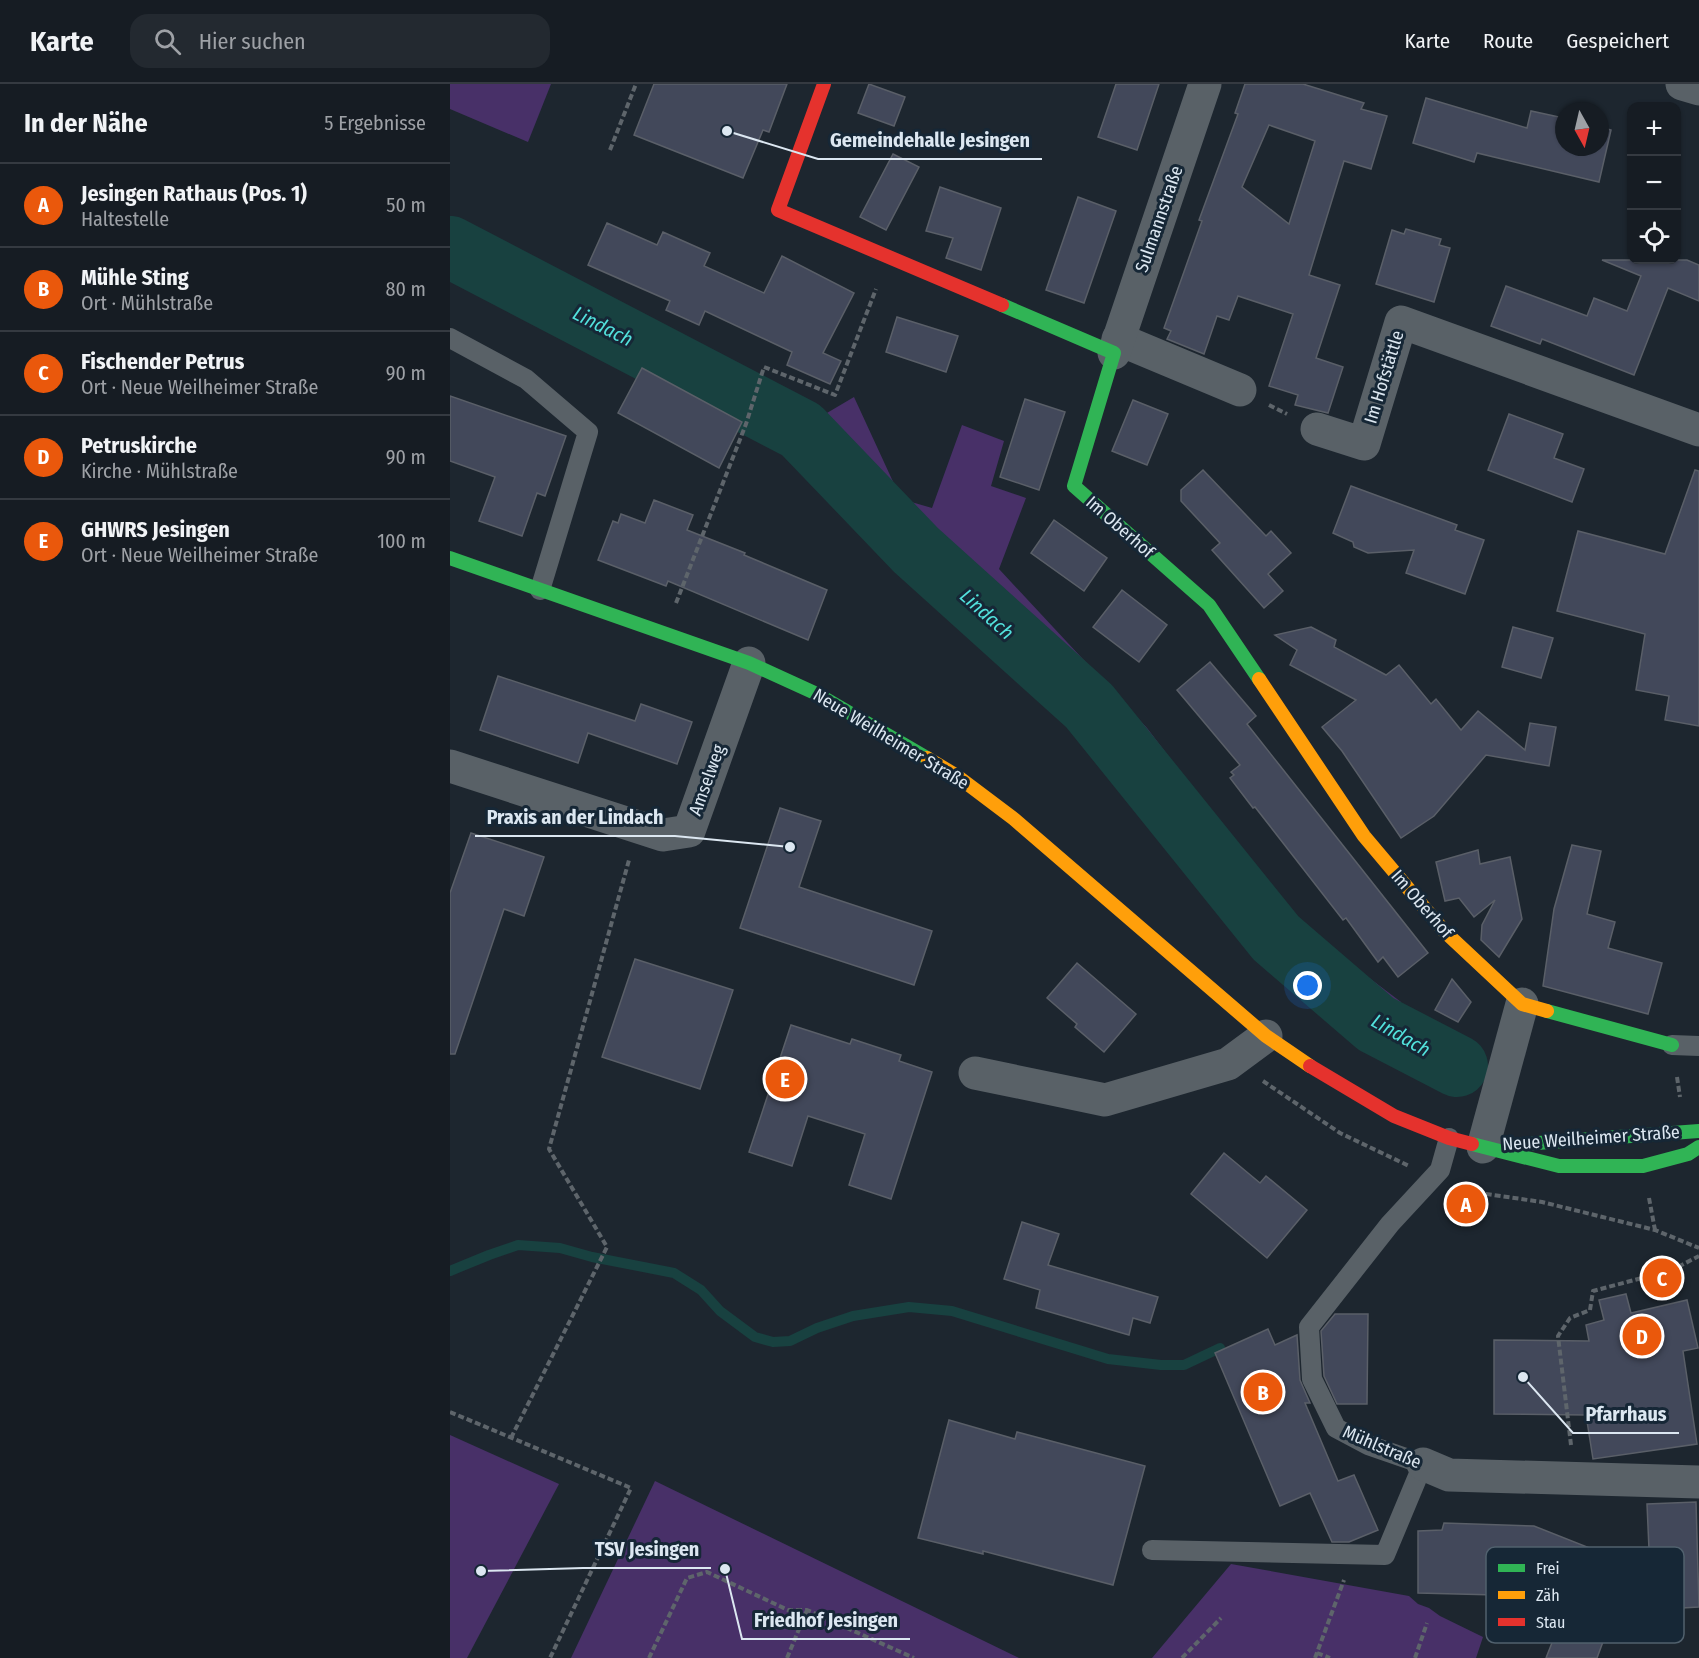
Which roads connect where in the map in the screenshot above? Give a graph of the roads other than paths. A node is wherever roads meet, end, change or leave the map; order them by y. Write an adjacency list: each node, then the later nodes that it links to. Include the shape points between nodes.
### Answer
1 (824, 84): 6 (main road, via 778,210)
2 (1205, 84): 6 (street, Sulmannstraße)
3 (1682, 84): 4 (street)
4 (1699, 89)
5 (450, 338): 11 (lane, via 526,379 588,432)
6 (1116, 346): 7 (street); 14 (main road, Im Oberhof, via 1074,486 1209,605 1364,836 1444,932)
7 (1240, 390)
8 (1317, 429): 9 (street, Im Hofstättle, via 1364,444 1401,322)
9 (1699, 430)
10 (450, 558): 11 (main road, Neue Weilheimer Straße)
11 (540, 590): 12 (main road, Neue Weilheimer Straße)
12 (748, 663): 13 (street, Amselweg, via 689,831 663,836); 15 (main road, Neue Weilheimer Straße, via 818,694 957,776 1014,819)
13 (450, 765)
14 (1522, 1004): 16 (main road, Im Oberhof); 21 (street)
15 (1266, 1036): 18 (street, via 1228,1064 1105,1100); 20 (main road, Neue Weilheimer Straße, via 1394,1116)
16 (1672, 1045): 17 (lane)
17 (1699, 1046)
18 (975, 1073)
19 (1699, 1131): 21 (main road, Neue Weilheimer Straße)
20 (1449, 1138): 21 (main road, Neue Weilheimer Straße); 23 (lane, Mühlstraße, via 1440,1170 1390,1224 1309,1327 1312,1379 1336,1428 1368,1445)
21 (1483, 1147): 22 (main road, Neue Weilheimer Straße, via 1559,1166 1643,1166 1688,1154)
22 (1699, 1147)
23 (1423, 1464): 24 (street, Mühlstraße, via 1449,1475); 25 (lane, via 1385,1555)
24 (1699, 1482)
25 (1152, 1550)

